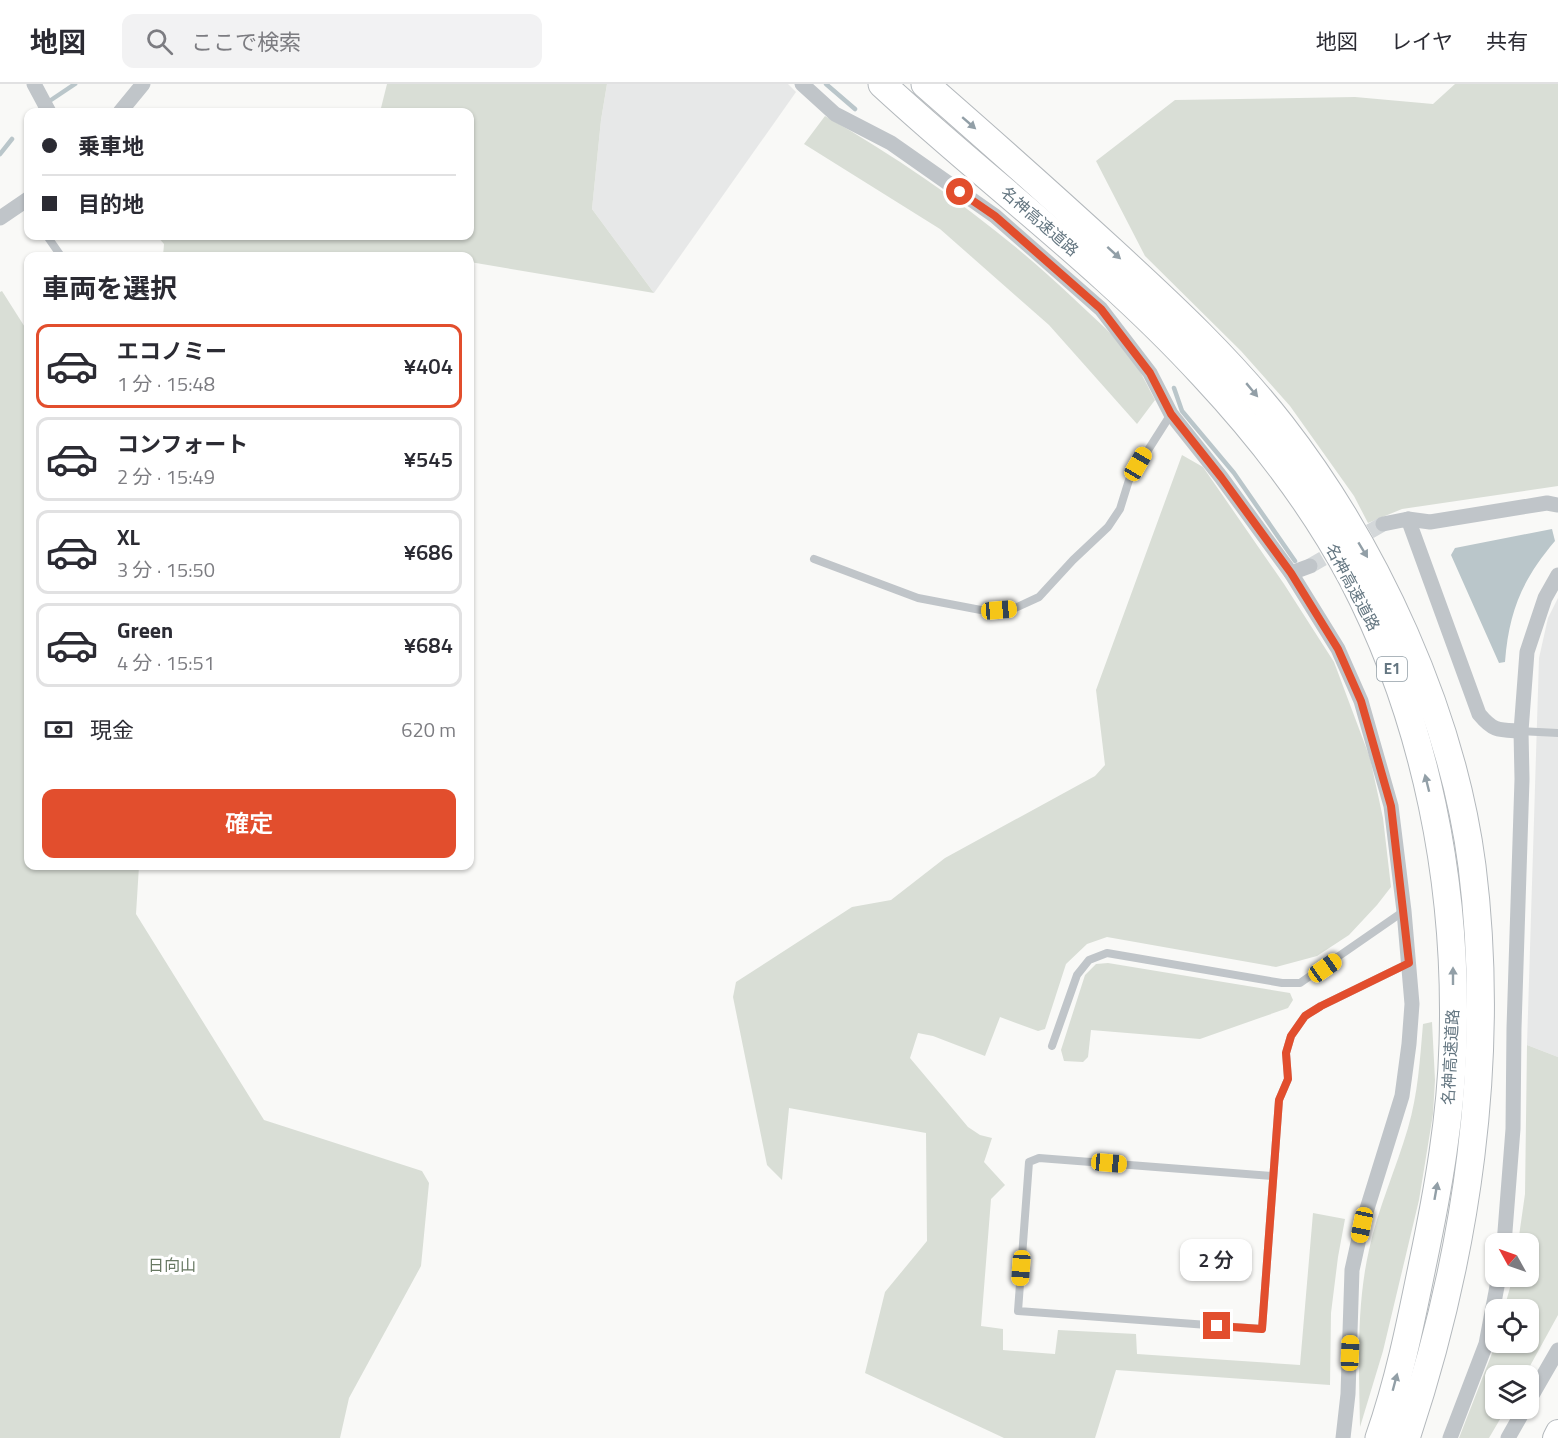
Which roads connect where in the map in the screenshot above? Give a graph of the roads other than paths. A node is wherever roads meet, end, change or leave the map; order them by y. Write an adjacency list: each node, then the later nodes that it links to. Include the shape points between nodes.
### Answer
1 (34, 84): 6 (street)
2 (143, 84): 7 (street)
3 (802, 84): 10 (street, via 836,114 891,143 995,216 1068,278 1101,309 1150,373)
4 (882, 84): 31 (highway, 名神高速道路 / E1, one-way to 4, via 1430,1230 1446,1132 1453,1044 1453,957 1444,870 1429,790 1410,720 1382,643 1351,577 1310,511 1261,442 1204,375 1082,258)
5 (925, 84): 32 (highway, 名神高速道路 / E1, one-way to 32, via 1171,305 1224,357 1281,425 1331,496 1371,563 1433,708 1455,781 1472,864 1480,951 1480,1046 1474,1136 1459,1234 1437,1335)
6 (47, 108)
7 (123, 108)
8 (24, 206): 9 (street)
9 (0, 218)
10 (1171, 414): 14 (lane, via 1129,480 1120,509 1108,527 1039,597 1012,609 986,611 918,598); 16 (street)
11 (1558, 505): 12 (street, via 1547,502 1430,522)
12 (1408, 519): 13 (street); 18 (street, via 1479,714 1489,726)
13 (1383, 524)
14 (814, 559)
15 (1310, 566): 16 (street)
16 (1291, 573): 20 (street, via 1338,649 1361,701 1391,806)
17 (1558, 574): 18 (street, via 1545,598 1527,652)
18 (1521, 731): 19 (lane); 24 (street, via 1513,1129)
19 (1558, 733)
20 (1404, 911): 21 (street); 22 (lane, via 1300,983 1107,953 1089,960 1077,975)
21 (1409, 963): 23 (lane, via 1313,1011 1291,1036 1286,1053 1288,1079 1279,1100); 30 (street, via 1412,1004 1402,1096 1352,1270)
22 (1052, 1046)
23 (1273, 1176): 23 (lane, via 1262,1329 1018,1311 1029,1162 1039,1158)
24 (1505, 1233)
25 (1497, 1287): 33 (street, via 1486,1344)
26 (1558, 1350): 27 (street)
27 (1539, 1383)
28 (1519, 1419): 34 (street)
29 (1558, 1432): 35 (highway)
30 (1343, 1438)
31 (1379, 1438)
32 (1406, 1438)
33 (1450, 1438)
34 (1508, 1438)
35 (1555, 1438)

